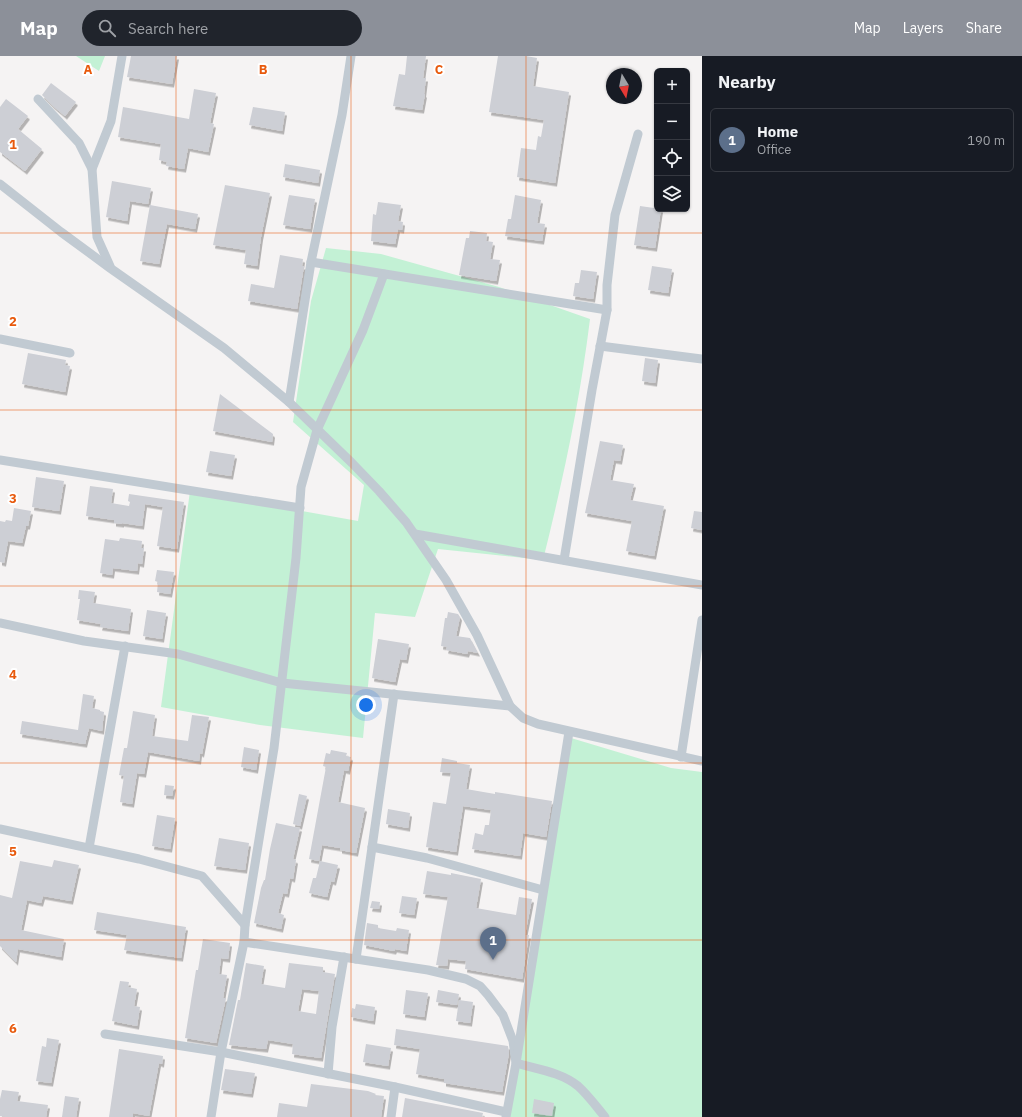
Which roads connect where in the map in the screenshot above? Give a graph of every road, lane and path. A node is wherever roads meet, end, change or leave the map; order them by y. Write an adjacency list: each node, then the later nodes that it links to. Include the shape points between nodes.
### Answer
1 (122, 56): 5 (street, via 111,121)
2 (351, 56): 7 (street, via 342,115)
3 (38, 99): 5 (street, via 79,143)
4 (638, 134): 10 (street, via 615,215 607,284)
5 (92, 169): 8 (street, via 97,237)
6 (0, 184): 8 (street)
7 (311, 262): 9 (street); 15 (street)
8 (110, 268): 15 (street, via 224,348)
9 (384, 274): 10 (street); 16 (street, via 363,330)
10 (607, 310): 12 (street)
11 (0, 339): 13 (street)
12 (600, 346): 14 (street); 20 (street)
13 (70, 353)
14 (702, 359)
15 (289, 402): 16 (street)
16 (317, 430): 18 (street, via 301,487); 19 (street, via 379,491)
17 (0, 460): 18 (street)
18 (300, 508): 25 (street)
19 (415, 534): 20 (street); 27 (street, via 446,580 477,635)
20 (564, 560): 21 (street)
21 (702, 585)
22 (702, 620): 29 (street)
23 (0, 623): 24 (street, via 84,641)
24 (125, 646): 25 (street, via 178,654); 33 (street)
25 (282, 683): 26 (street); 35 (street)
26 (394, 694): 27 (street); 32 (street)
27 (510, 706): 28 (street, via 523,718)
28 (569, 732): 29 (street); 34 (street)
29 (681, 757): 30 (street)
30 (702, 761)
31 (0, 829): 33 (street)
32 (372, 847): 34 (street, via 427,858); 38 (street)
33 (89, 848): 35 (street, via 202,876)
34 (543, 890): 41 (street)
35 (245, 925): 36 (street)
36 (244, 942): 37 (street); 40 (street)
37 (344, 958): 38 (street); 42 (street, via 332,1026)
38 (356, 959): 41 (street, via 428,970 466,979 480,986 503,1015 513,1040)
39 (105, 1034): 40 (street)
40 (221, 1052): 42 (street); 45 (street)
41 (516, 1063): 44 (street); 47 (street, via 558,1075 576,1085)
42 (328, 1074): 43 (street)
43 (395, 1087): 44 (street); 46 (street)
44 (506, 1114)
45 (211, 1117)
46 (391, 1117)
47 (605, 1117)

